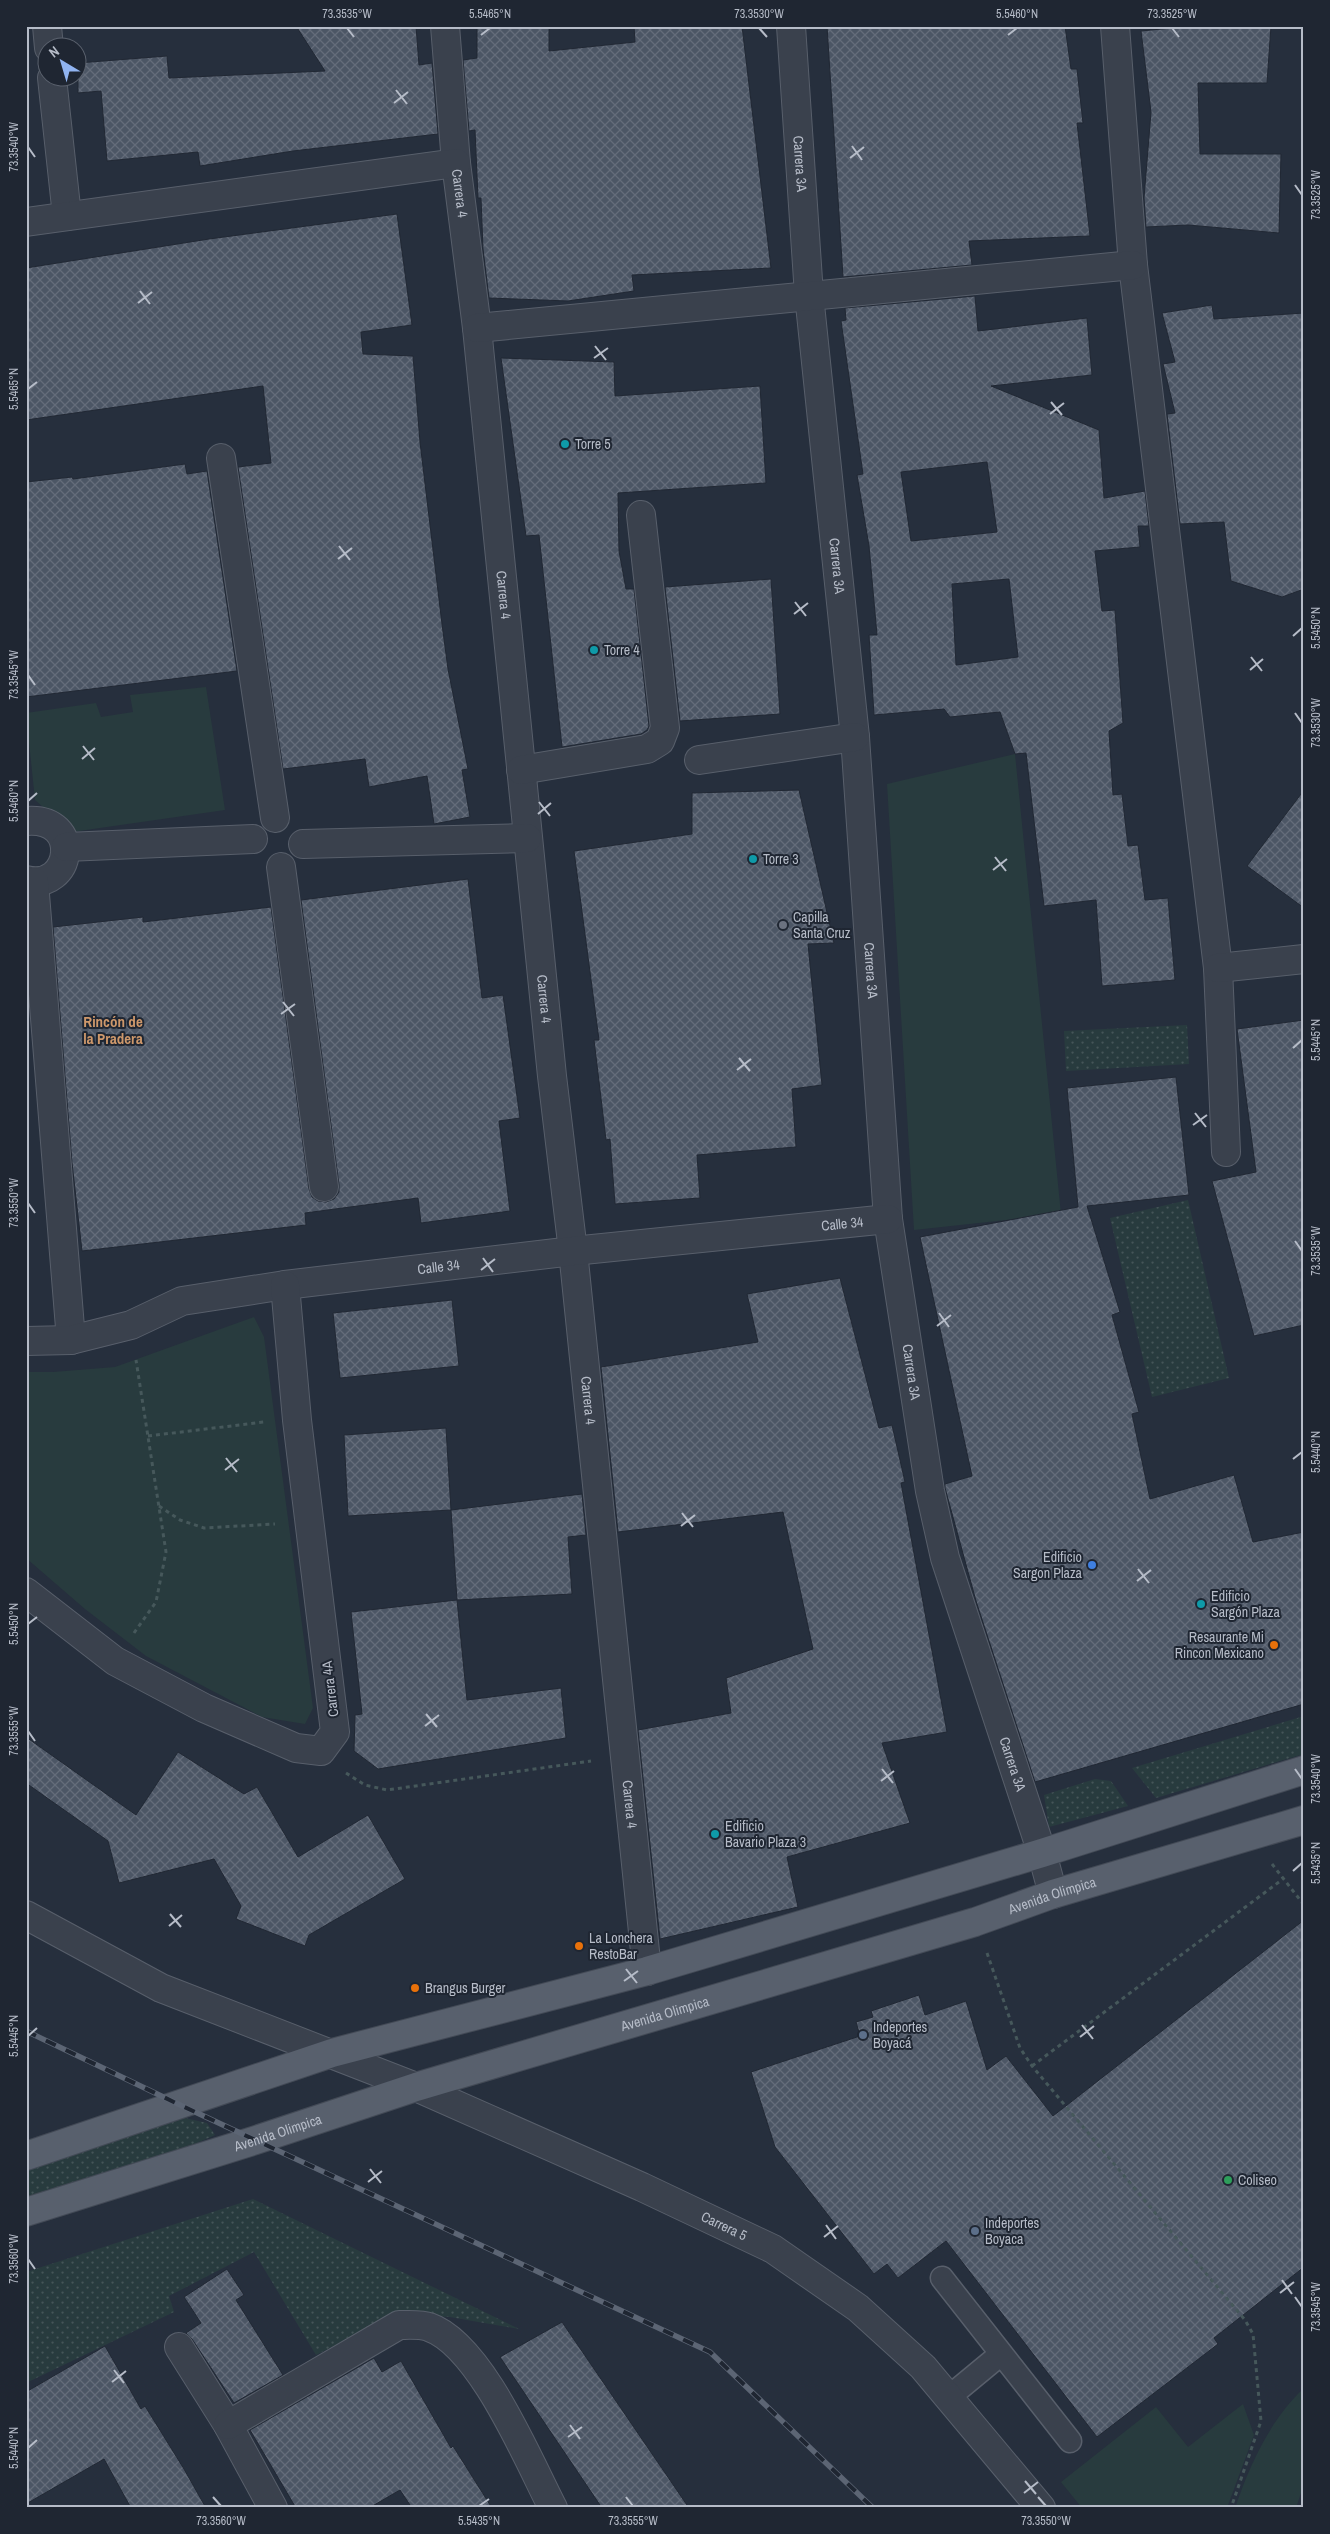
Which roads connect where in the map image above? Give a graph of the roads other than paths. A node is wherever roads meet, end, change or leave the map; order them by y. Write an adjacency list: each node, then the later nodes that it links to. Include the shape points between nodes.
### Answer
1 (445, 26): 5 (street, Carrera 4)
2 (791, 26): 9 (street, Carrera 3A)
3 (1115, 26): 8 (street)
4 (53, 88): 6 (street)
5 (456, 163): 6 (street); 10 (street, Carrera 4)
6 (67, 216): 7 (street)
7 (26, 222)
8 (1133, 265): 9 (street); 25 (street)
9 (809, 295): 10 (street); 13 (street, Carrera 3A)
10 (477, 328): 15 (street, Carrera 4)
11 (221, 458): 16 (street)
12 (641, 515): 15 (street, via 665,728 660,741 647,749)
13 (855, 737): 14 (street); 28 (street, Carrera 3A)
14 (699, 760)
15 (521, 770): 18 (street, Carrera 4)
16 (275, 818): 19 (street, via 258,828); 20 (street, via 286,819 295,825)
17 (26, 821): 21 (street, via 52,824 62,834)
18 (528, 838): 20 (street); 29 (street, Carrera 4)
19 (253, 839): 21 (street); 22 (street, via 254,850 260,860 269,866)
20 (303, 844): 22 (street, via 300,855 292,864)
21 (66, 847): 23 (street, via 65,860 58,871 47,880)
22 (281, 867): 27 (street)
23 (30, 881): 31 (street)
24 (1304, 959): 25 (street)
25 (1218, 968): 26 (street)
26 (1226, 1152)
27 (324, 1187)
28 (888, 1220): 29 (street, Calle 34); 36 (street, Carrera 3A, via 930,1491 945,1558)
29 (573, 1251): 30 (street, Calle 34); 39 (street, Carrera 4)
30 (285, 1285): 31 (street, Calle 34, via 182,1301 131,1325); 33 (street, Carrera 4A, via 297,1420 335,1732 321,1751 296,1748 204,1708 114,1661)
31 (70, 1340): 32 (street, Calle 34)
32 (26, 1341)
33 (26, 1592)
34 (1304, 1770): 36 (main road)
35 (1304, 1820): 37 (main road, Avenida Olimpica)
36 (1042, 1853): 37 (street, Carrera 3A); 39 (main road)
37 (1053, 1894): 41 (main road, Avenida Olimpica, via 975,1922)
38 (26, 1915): 40 (street, Carrera 5, via 161,1988)
39 (647, 1971): 40 (main road)
40 (332, 2052): 41 (street, Carrera 5); 42 (main road)
41 (416, 2087): 43 (main road, Avenida Olimpica); 47 (street, Carrera 5, via 774,2249 858,2308 923,2366)
42 (26, 2156)
43 (26, 2212)
44 (942, 2278): 46 (lane)
45 (179, 2347): 48 (street)
46 (1001, 2354): 47 (lane); 49 (lane)
47 (949, 2397): 52 (street, Carrera 5)
48 (228, 2425): 50 (street); 51 (street, via 399,2325 429,2327 458,2346 494,2392)
49 (1070, 2441)
50 (273, 2508)
51 (553, 2508)
52 (1041, 2508)

